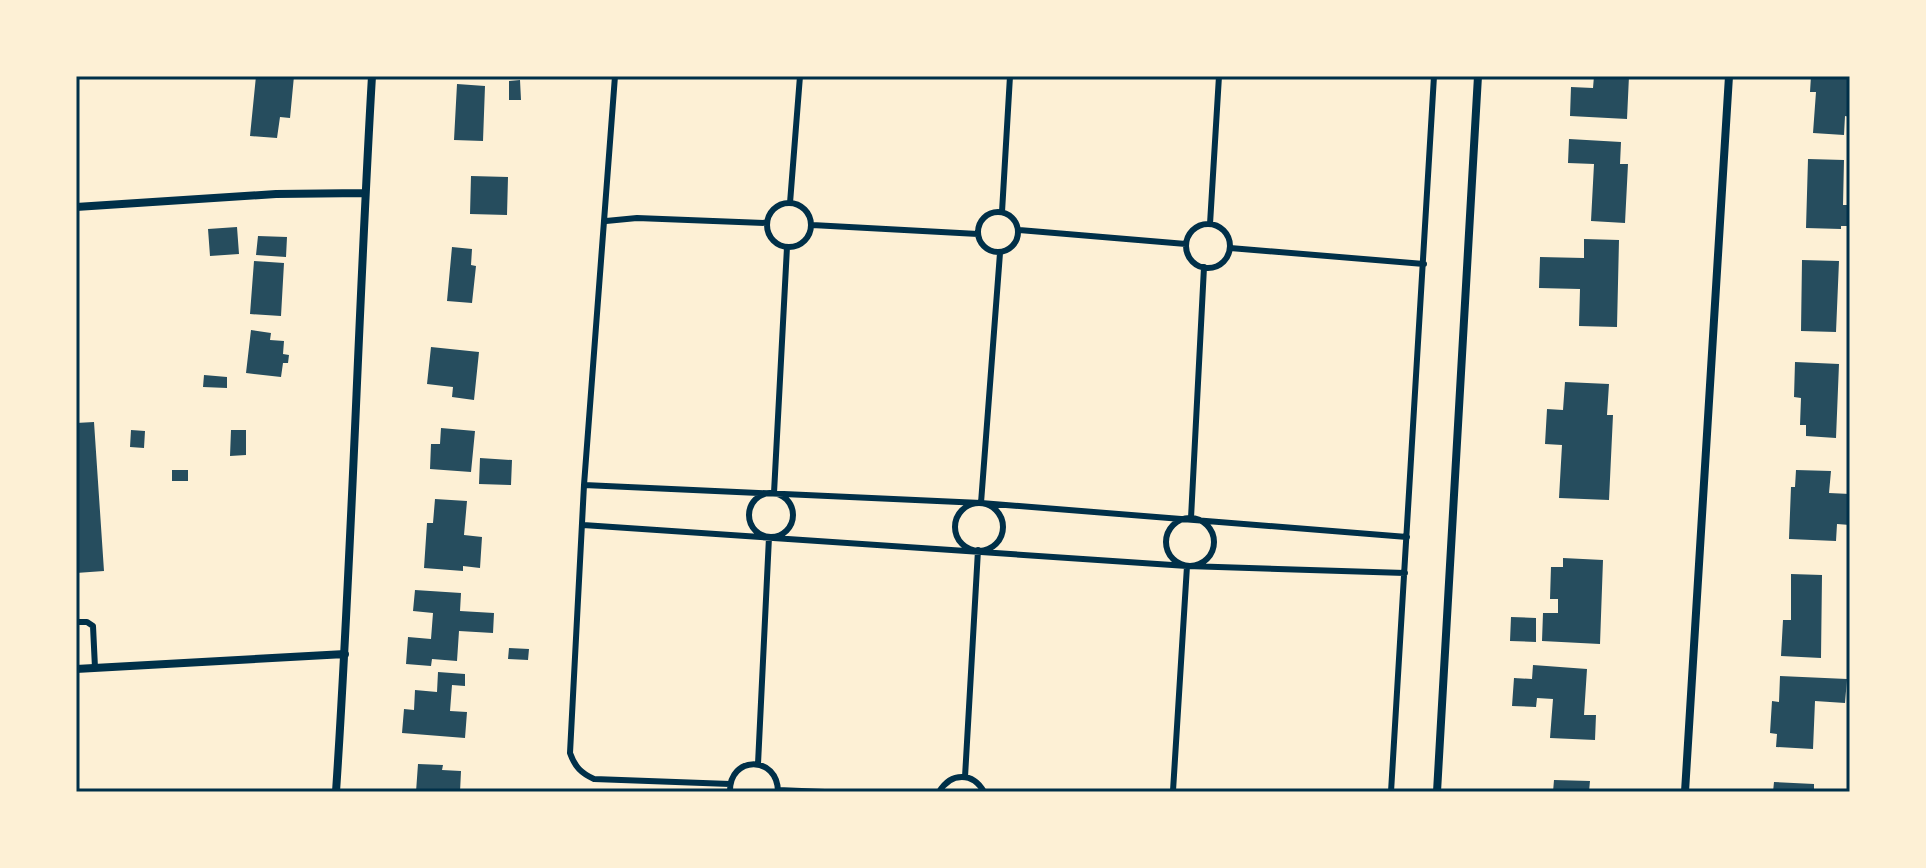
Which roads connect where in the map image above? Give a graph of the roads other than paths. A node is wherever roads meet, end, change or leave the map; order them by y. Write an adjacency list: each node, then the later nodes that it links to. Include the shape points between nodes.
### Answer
1 (372, 76): 9 (street)
2 (615, 76): 13 (lane)
3 (800, 76): 10 (lane)
4 (1010, 76): 12 (lane)
5 (1219, 76): 15 (lane)
6 (1434, 76): 23 (lane)
7 (1478, 76): 50 (street)
8 (1729, 76): 51 (street)
9 (365, 193): 11 (street); 36 (street)
10 (790, 203): 14 (lane, via 773,210); 16 (lane, via 805,210)
11 (76, 207)
12 (1002, 212): 17 (lane); 18 (lane, via 986,216)
13 (606, 221): 14 (lane); 25 (lane)
14 (767, 223): 20 (lane, via 772,239)
15 (1210, 224): 19 (lane, via 1194,229); 21 (lane, via 1223,230)
16 (812, 225): 18 (lane); 20 (lane, via 804,242)
17 (1019, 230): 19 (lane); 22 (lane, via 1016,243)
18 (978, 234): 22 (lane, via 985,248)
19 (1186, 244): 24 (lane, via 1192,261)
20 (787, 247): 26 (lane)
21 (1230, 248): 23 (lane); 24 (lane, via 1220,263)
22 (1000, 253): 27 (lane)
23 (1424, 264): 31 (lane)
24 (1204, 267): 28 (lane)
25 (584, 485): 26 (lane); 29 (lane)
26 (774, 493): 27 (lane); 30 (lane, via 788,501 793,517 785,532); 30 (lane, via 757,497 748,512 753,529)
27 (981, 503): 28 (lane); 32 (lane, via 998,512 1003,525 996,543); 32 (lane, via 960,512 955,528 962,544)
28 (1191, 518): 31 (lane); 33 (lane, via 1175,523 1166,537 1172,558); 33 (lane, via 1208,526 1214,544 1205,561)
29 (583, 525): 30 (lane); 41 (lane, via 570,724 575,765 583,774 608,780)
30 (769, 537): 32 (lane); 39 (lane)
31 (1407, 537): 34 (lane)
32 (978, 550): 33 (lane); 40 (lane)
33 (1187, 566): 34 (lane); 43 (lane)
34 (1405, 573): 49 (lane)
35 (76, 622): 37 (lane, via 93,626)
36 (345, 654): 37 (street); 44 (street)
37 (95, 668): 38 (street)
38 (76, 669)
39 (758, 764): 41 (lane, via 738,770); 42 (lane, via 775,775)
40 (965, 777): 46 (lane, via 951,779); 47 (lane)
41 (730, 788)
42 (778, 791): 45 (lane)
43 (1176, 791): 48 (lane)
44 (336, 792)
45 (825, 792)
46 (939, 792)
47 (984, 792)
48 (1164, 792)
49 (1391, 792)
50 (1437, 792)
51 (1685, 792)

